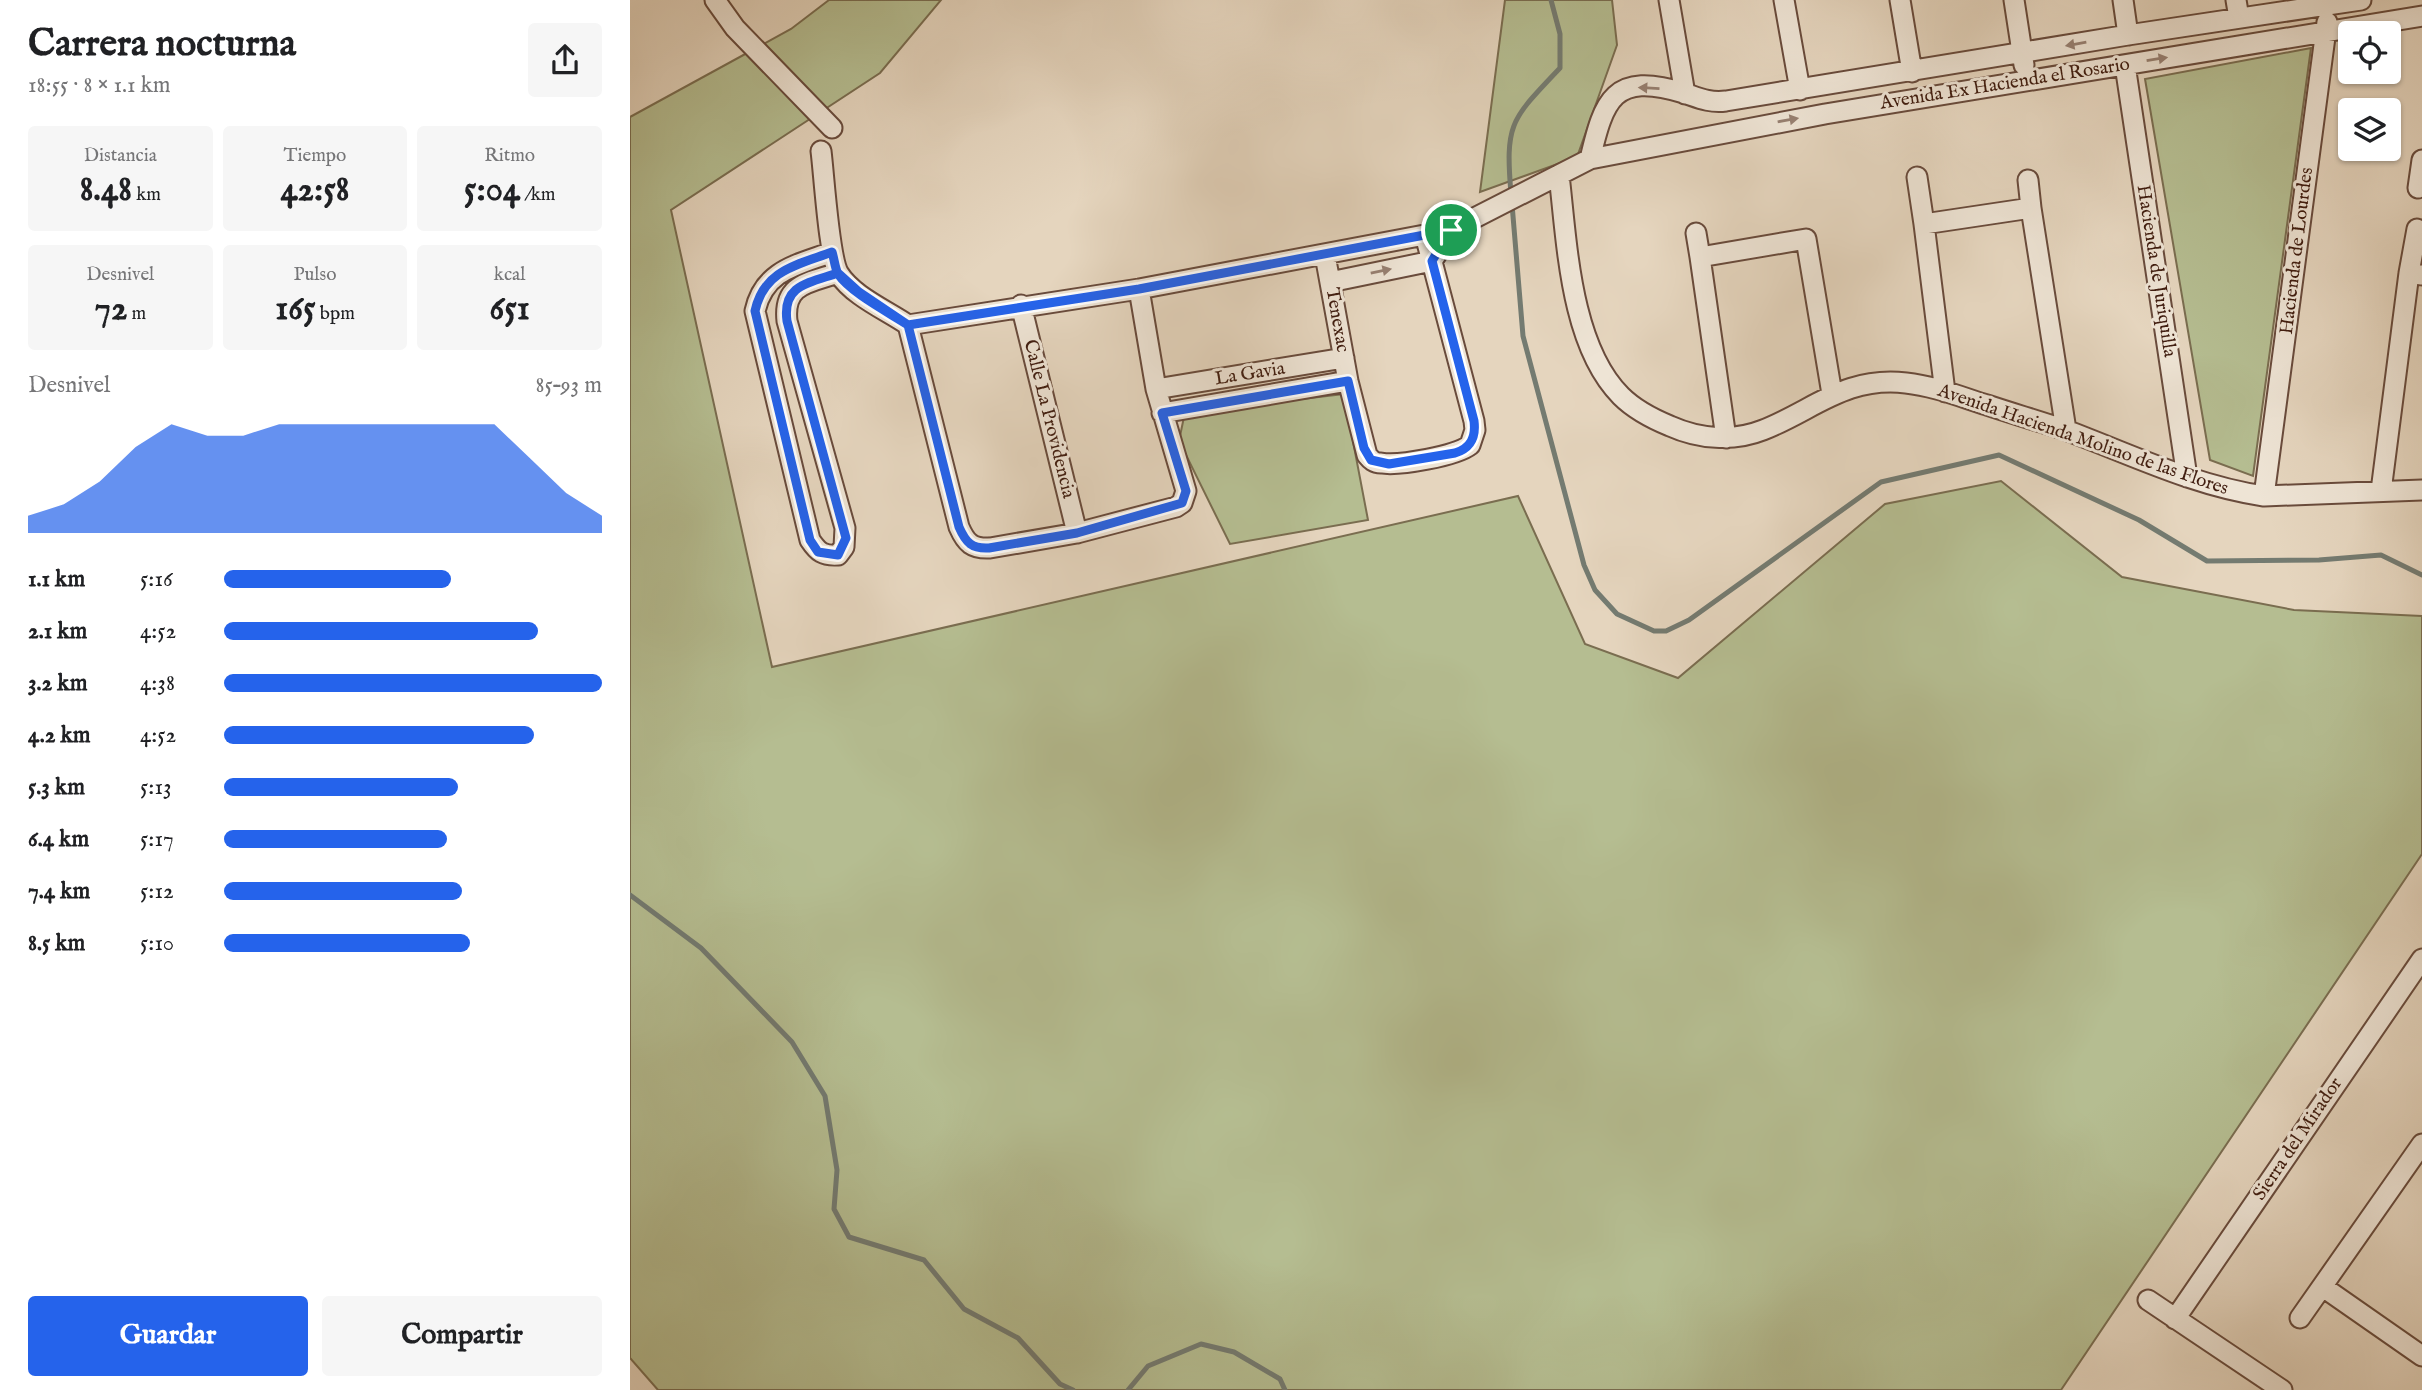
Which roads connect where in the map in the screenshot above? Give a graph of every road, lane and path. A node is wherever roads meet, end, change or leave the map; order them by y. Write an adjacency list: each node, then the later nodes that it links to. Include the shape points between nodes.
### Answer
1 (715, 0): 19 (street, via 735,28)
2 (1669, 0): 18 (street)
3 (1784, 0): 17 (street)
4 (1900, 0): 15 (street)
5 (2014, 0): 13 (street)
6 (2123, 0): 12 (street)
7 (2361, 0): 8 (street, Avenida Ex Hacienda el Rosario)
8 (2329, 3): 9 (street, Avenida Ex Hacienda el Rosario); 11 (street, Hacienda de Lourdes)
9 (2238, 9): 12 (street, Avenida Ex Hacienda el Rosario)
10 (2422, 16): 11 (street, Avenida Ex Hacienda el Rosario)
11 (2326, 32): 14 (street, Avenida Ex Hacienda el Rosario, one-way to 11); 56 (street, Hacienda de Lourdes)
12 (2128, 35): 13 (street, Avenida Ex Hacienda el Rosario, one-way to 13)
13 (2022, 54): 15 (street, Avenida Ex Hacienda el Rosario); 16 (street)
14 (2125, 65): 16 (street, Avenida Ex Hacienda el Rosario); 53 (street, Hacienda de Juriquilla)
15 (1912, 72): 17 (street, Avenida Ex Hacienda el Rosario)
16 (2026, 80): 21 (street, Avenida Ex Hacienda el Rosario, one-way to 16)
17 (1800, 90): 18 (street, Avenida Ex Hacienda el Rosario, via 1715,102)
18 (1685, 94): 21 (street, Avenida Ex Hacienda el Rosario, one-way to 21, via 1635,87 1614,96 1602,112)
19 (832, 128)
20 (821, 151): 33 (street)
21 (1590, 159): 23 (street, Avenida Ex Hacienda el Rosario)
22 (2422, 160): 26 (street)
23 (1559, 175): 30 (street, Avenida Ex Hacienda el Rosario); 52 (street, Avenida Hacienda Molino de las Flores, via 1574,296 1609,382 1621,397 1657,421 1682,432)
24 (1917, 177): 28 (street)
25 (2028, 180): 27 (street)
26 (2418, 188)
27 (2032, 208): 28 (street); 51 (street)
28 (1924, 224): 48 (street)
29 (2417, 229): 39 (street)
30 (1451, 230): 32 (street, Avenida Ex Hacienda el Rosario); 36 (street)
31 (1696, 233): 35 (street)
32 (1425, 235): 34 (street, Avenida Ex Hacienda el Rosario); 36 (street)
33 (832, 252): 37 (street); 38 (street)
34 (1325, 255): 40 (street, Tenexac); 42 (street, Avenida Ex Hacienda el Rosario)
35 (1700, 257): 49 (street, via 1805,231); 52 (street)
36 (1432, 261): 40 (street, one-way to 36); 46 (street, Tenexac, via 1474,421 1470,445 1455,453 1389,464 1371,460)
37 (779, 273): 41 (street); 41 (street, via 757,298 756,321 810,540 818,552 838,555 844,547 845,528 787,321 785,306)
38 (838, 273): 41 (street); 44 (street)
39 (2415, 274): 55 (street)
40 (1330, 282): 45 (street, Tenexac)
41 (797, 289)
42 (1139, 289): 43 (street, Avenida Ex Hacienda el Rosario); 47 (street)
43 (1021, 305): 44 (street, Avenida Ex Hacienda el Rosario); 57 (street, Calle La Providencia)
44 (908, 325): 57 (street, via 964,538 970,545 989,548)
45 (1344, 358): 46 (street, Tenexac); 47 (street, La Gavia)
46 (1348, 381): 50 (street, La Gavia)
47 (1156, 389): 50 (street)
48 (1945, 392): 49 (street, Avenida Hacienda Molino de las Flores, via 1882,382); 51 (street, Avenida Hacienda Molino de las Flores)
49 (1832, 394): 52 (street, Avenida Hacienda Molino de las Flores, via 1762,431)
50 (1162, 413): 57 (street, via 1186,491 1182,503)
51 (2066, 430): 53 (street, Avenida Hacienda Molino de las Flores)
52 (1726, 438)
53 (2187, 477): 56 (street, Avenida Hacienda Molino de las Flores)
54 (2422, 490): 55 (street, Avenida Hacienda Molino de las Flores)
55 (2381, 491): 56 (street, Avenida Hacienda Molino de las Flores)
56 (2264, 496)
57 (1077, 533)
58 (2422, 958): 63 (street, Sierra del Mirador)
59 (2422, 1144): 60 (street)
60 (2323, 1287): 62 (street); 64 (street)
61 (2148, 1300): 63 (street)
62 (2300, 1318)
63 (2175, 1319): 65 (street)
64 (2419, 1347)
65 (2282, 1390)

